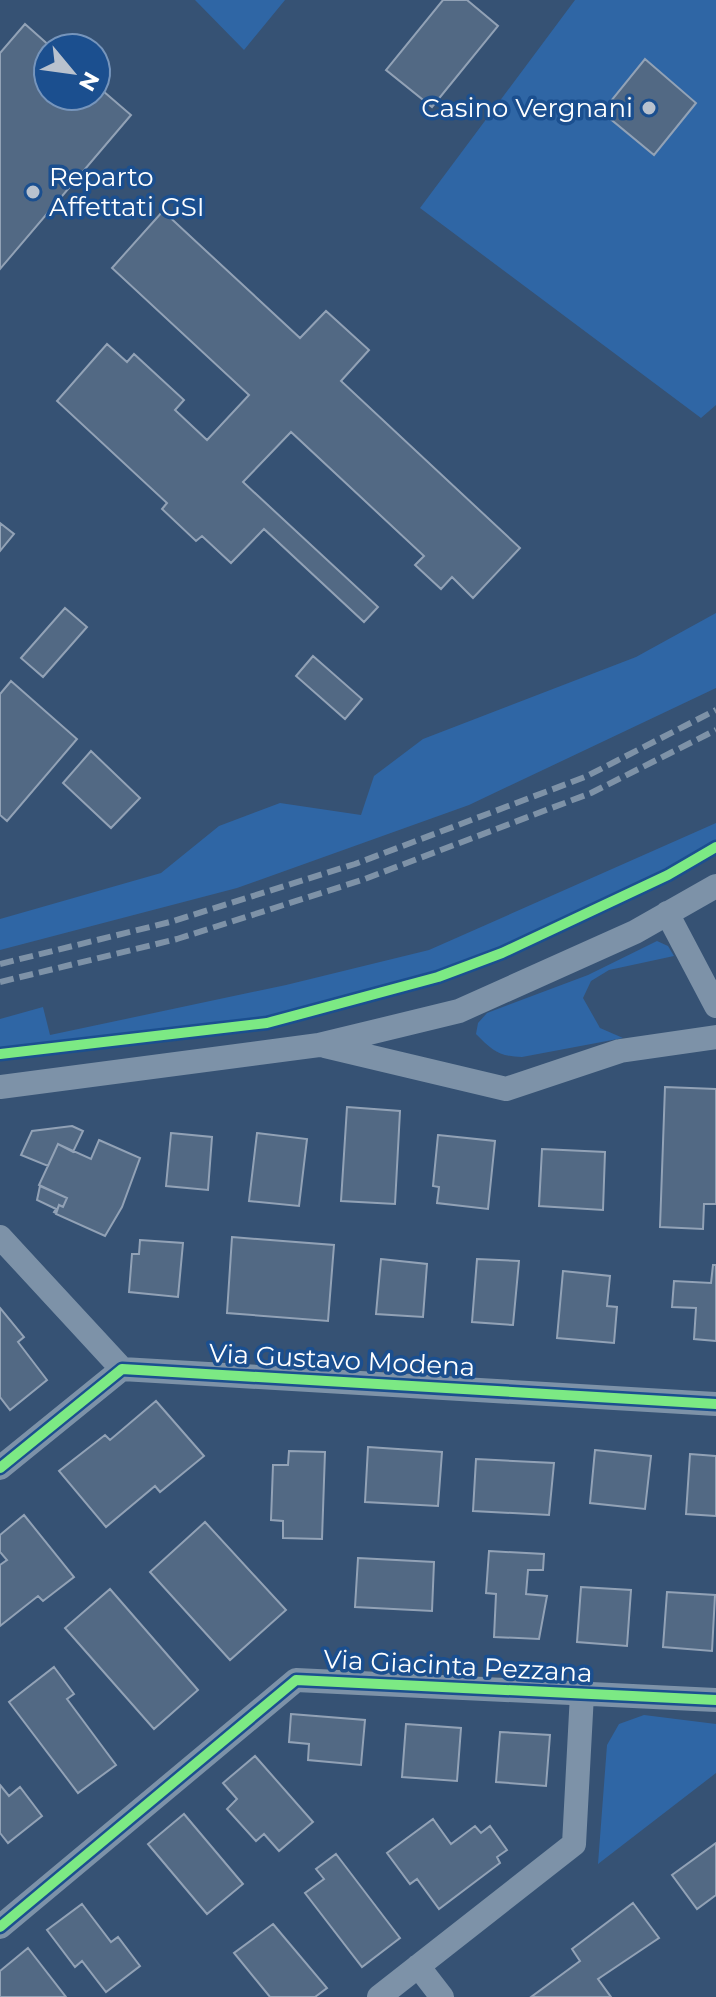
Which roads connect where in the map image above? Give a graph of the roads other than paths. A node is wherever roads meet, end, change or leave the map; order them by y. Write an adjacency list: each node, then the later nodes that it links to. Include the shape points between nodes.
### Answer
1 (716, 886): 2 (street)
2 (667, 913): 3 (street); 5 (street, via 459,1011)
3 (716, 1006)
4 (716, 1037): 5 (street, via 620,1051 506,1089)
5 (319, 1045): 6 (street)
6 (0, 1087)
7 (0, 1237): 8 (street)
8 (122, 1369): 9 (street, Via Gustavo Modena); 10 (street)
9 (716, 1404)
10 (0, 1468)
11 (582, 1694): 12 (street, Via Giacinta Pezzana); 13 (street, Via Giacinta Pezzana, via 296,1680); 14 (street, via 574,1844)
12 (716, 1700)
13 (0, 1927)
14 (418, 1966): 15 (street); 16 (street)
15 (379, 1997)
16 (442, 1997)

